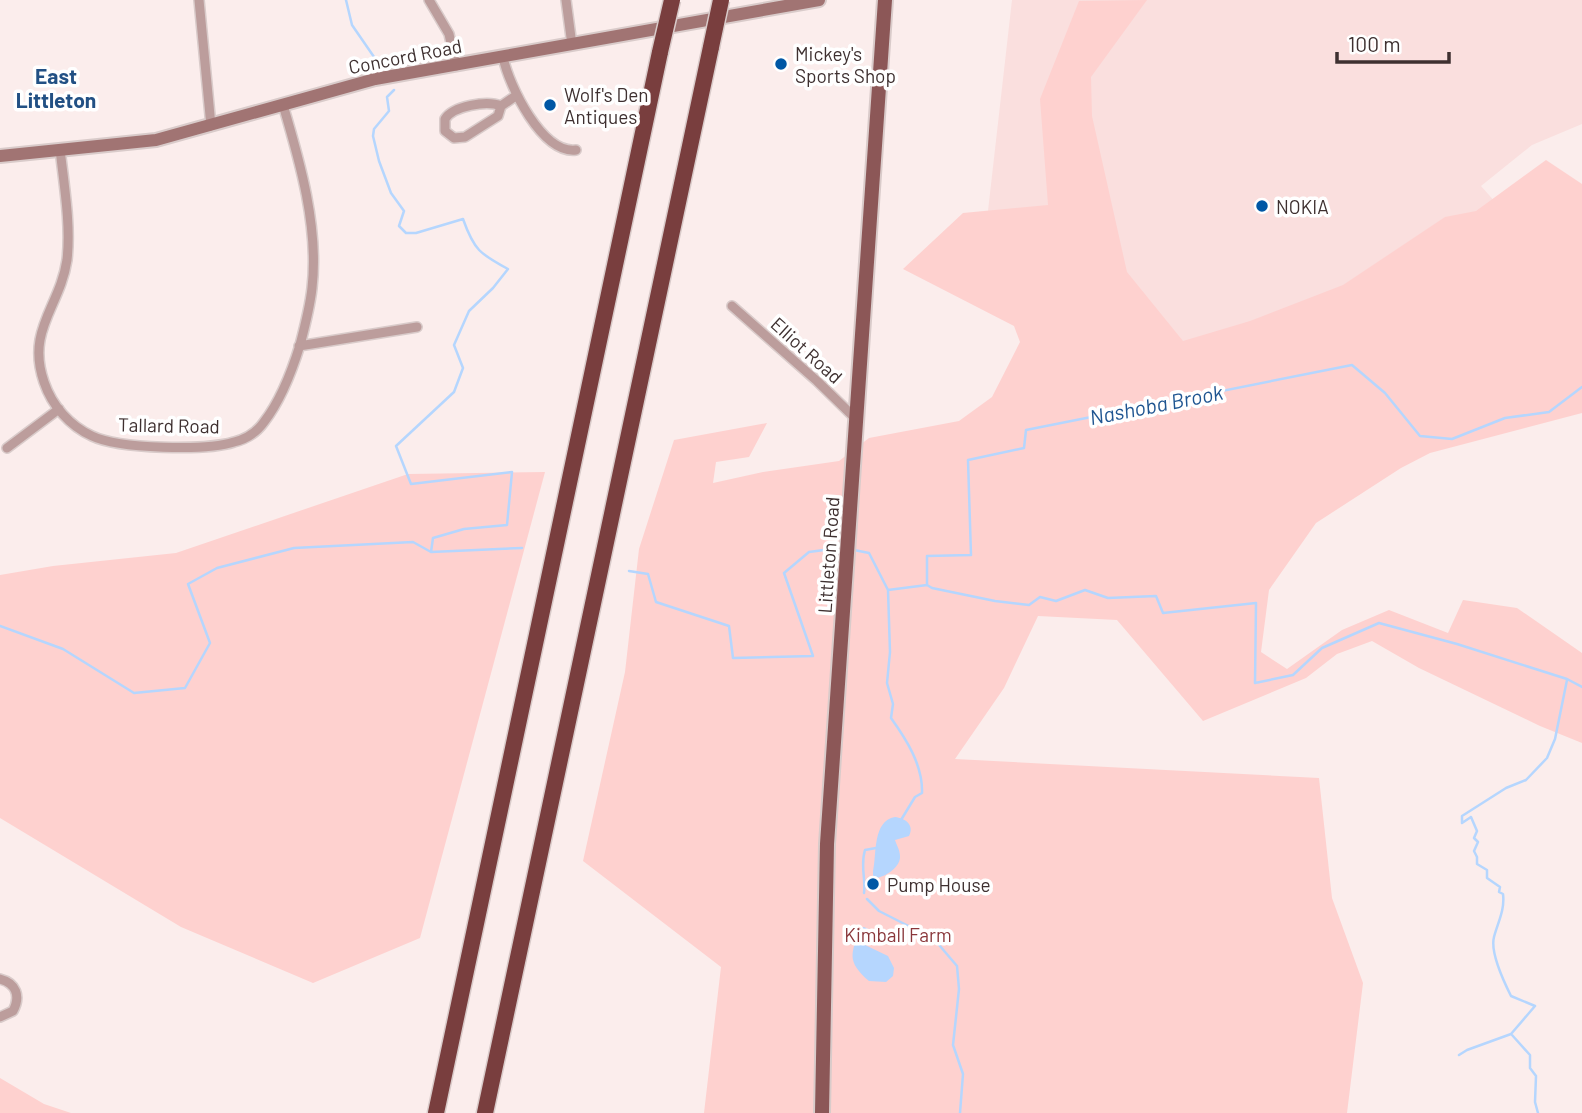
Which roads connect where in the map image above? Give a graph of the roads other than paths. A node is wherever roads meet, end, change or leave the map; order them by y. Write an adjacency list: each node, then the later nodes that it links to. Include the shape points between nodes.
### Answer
1 (199, 0): 14 (street)
2 (429, 0): 10 (street, via 449,34)
3 (566, 0): 8 (street)
4 (672, 0): 26 (highway, bridge)
5 (721, 0): 27 (highway, bridge)
6 (819, 0): 8 (main road, Concord Road)
7 (885, 0): 22 (main road, Littleton Road)
8 (572, 45): 9 (main road, Concord Road)
9 (503, 57): 10 (main road, Concord Road); 11 (street)
10 (456, 66): 12 (main road, Concord Road, via 375,79)
11 (517, 95): 13 (street); 16 (street, via 551,142 562,149)
12 (283, 105): 14 (main road, Concord Road); 20 (street, Tallard Road, via 303,179 312,252 313,285)
13 (501, 106): 13 (street, via 498,116 466,137 454,138 445,131 445,119 453,111 490,103)
14 (211, 126): 15 (main road, Concord Road, via 156,139)
15 (60, 149): 17 (main road, Concord Road); 21 (street, Tallard Road, via 68,252 41,329 39,350 44,382)
16 (576, 149)
17 (0, 156)
18 (732, 306): 22 (street, Elliot Road)
19 (417, 327): 20 (street)
20 (299, 346): 21 (street, Tallard Road, via 290,375 264,423 252,435 230,444 111,443 82,431)
21 (59, 410): 23 (street)
22 (857, 421): 28 (main road, Littleton Road, via 827,844)
23 (7, 448)
24 (0, 979): 25 (street, via 14,987 17,999 13,1010)
25 (0, 1017)
26 (436, 1113)
27 (485, 1113)
28 (822, 1113)

